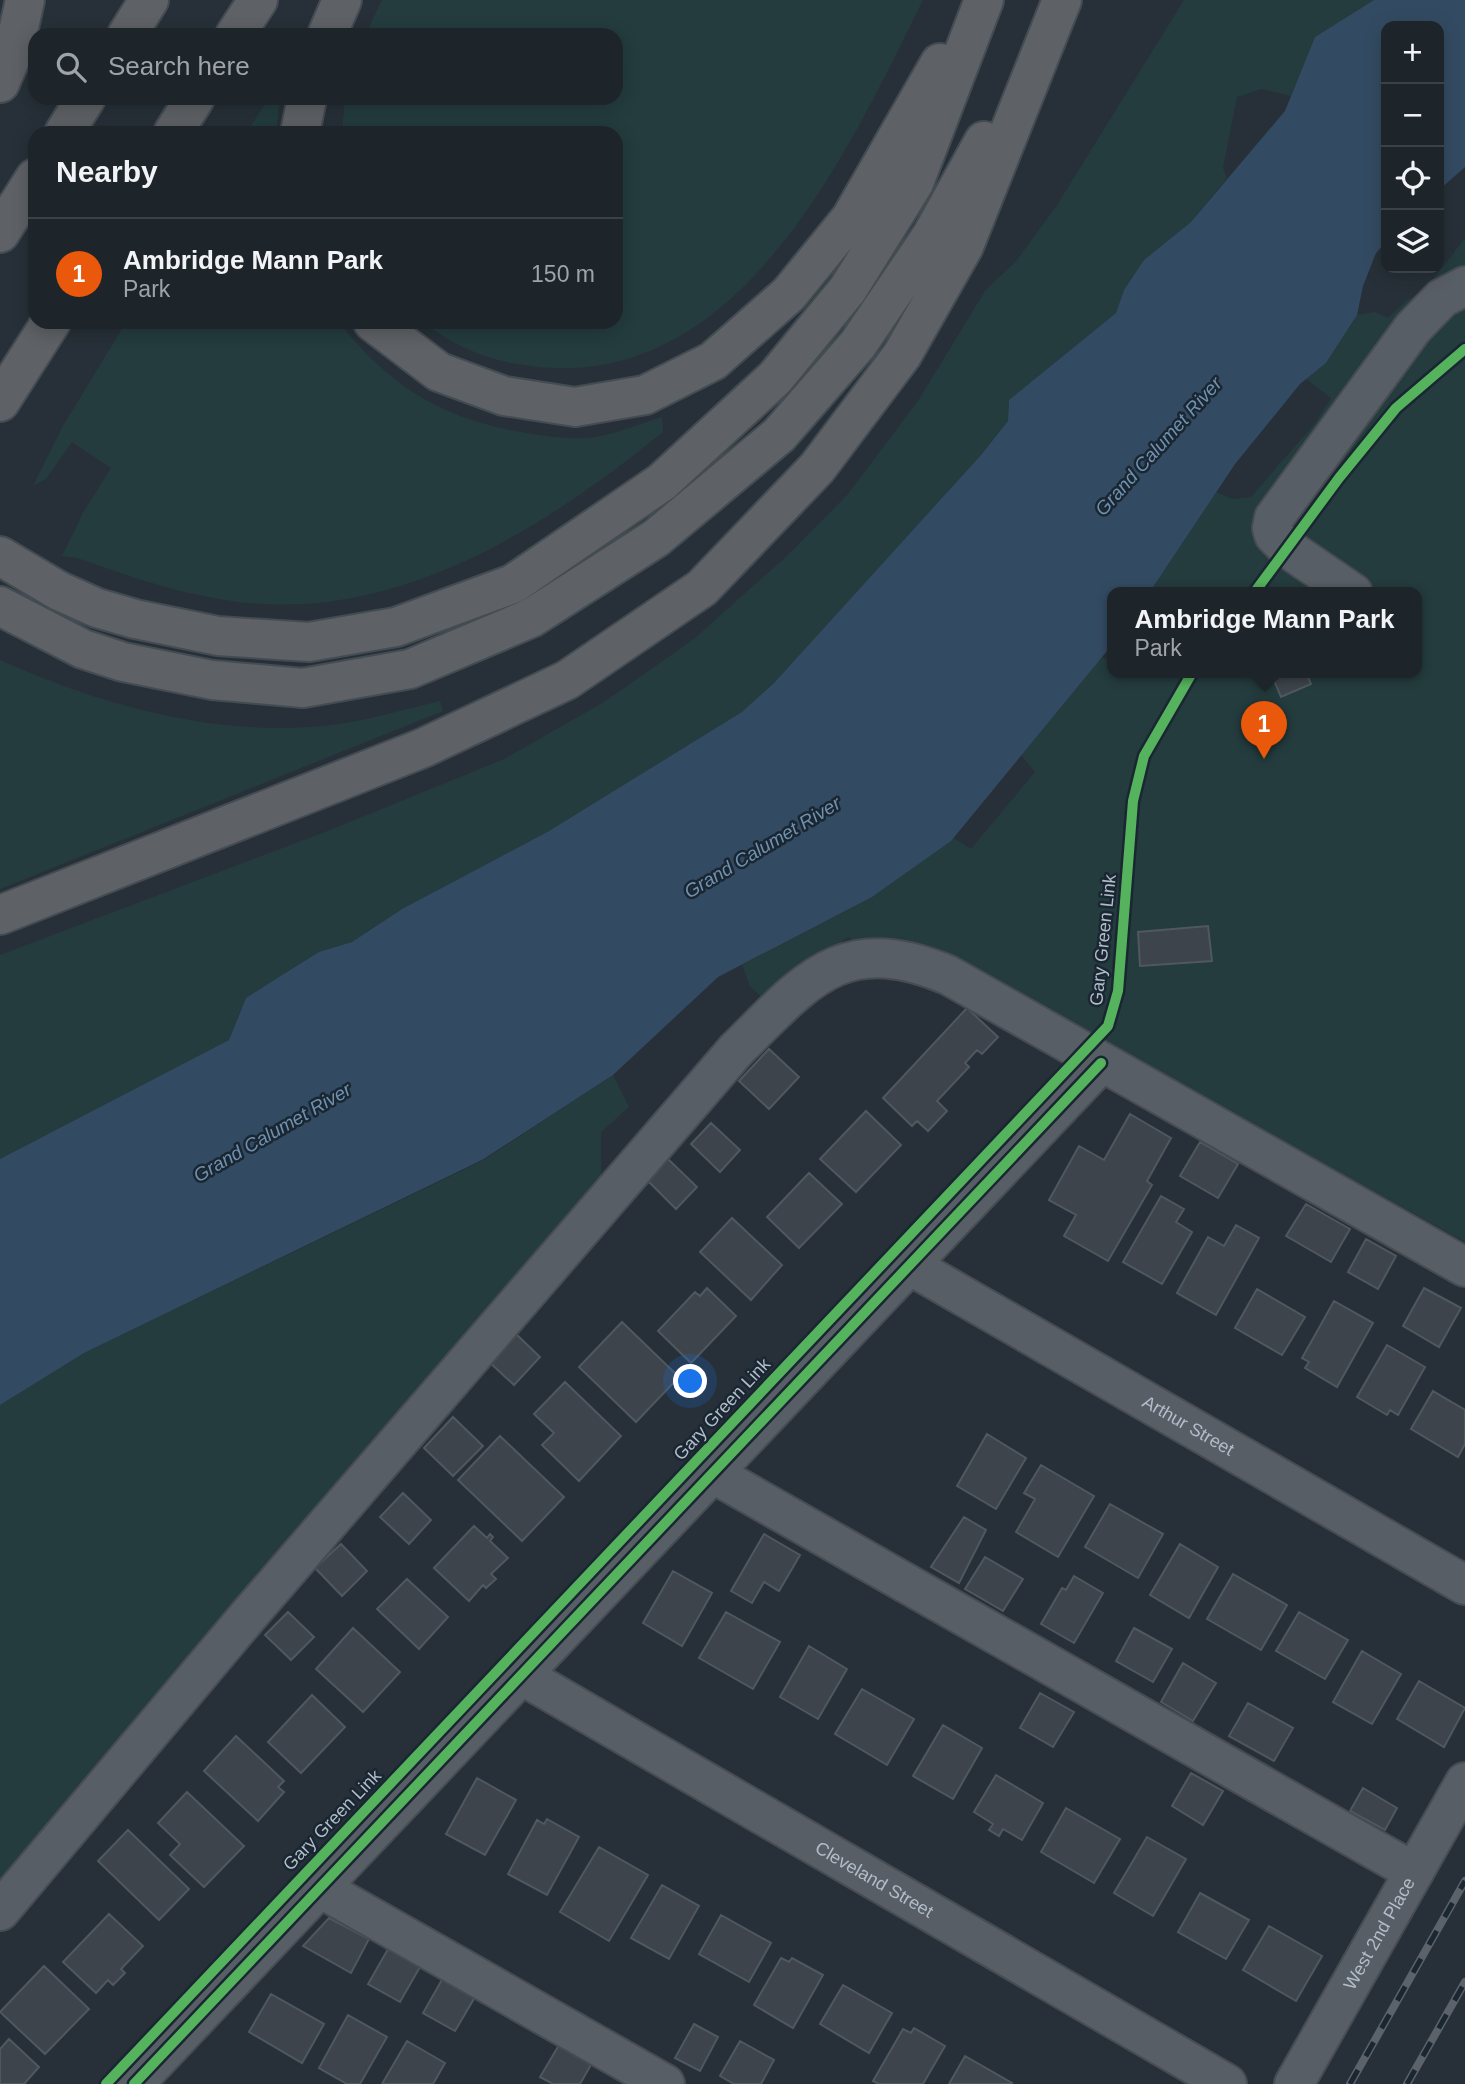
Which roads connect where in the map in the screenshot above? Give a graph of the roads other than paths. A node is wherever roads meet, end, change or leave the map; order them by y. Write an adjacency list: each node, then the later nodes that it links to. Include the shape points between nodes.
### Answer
1 (25, 0): 11 (highway, via 14,50)
2 (149, 0): 8 (highway)
3 (258, 0): 9 (highway)
4 (342, 0): 10 (highway)
5 (976, 0): 22 (highway, via 851,218 789,294 713,361 645,395 575,407 504,396 439,372)
6 (984, 0): 24 (highway, via 914,183 848,289 775,378 662,482 513,584 396,626 309,642 218,636 135,619 97,607)
7 (1062, 0): 26 (highway, via 932,235 859,344 779,435 656,538 531,618 410,669 303,688 212,680 123,662 63,639); 27 (highway, via 964,246 902,355 817,468 702,588 567,680 424,748)
8 (131, 28)
9 (240, 28)
10 (330, 28)
11 (0, 83)
12 (82, 105): 15 (highway)
13 (191, 105): 16 (highway)
14 (306, 105): 17 (highway)
15 (68, 126)
16 (177, 126)
17 (301, 126)
18 (28, 189): 19 (highway)
19 (0, 233)
20 (1465, 286): 25 (street, via 1442,299 1413,328 1273,518 1272,528 1281,543)
21 (47, 329): 23 (highway)
22 (382, 329)
23 (0, 402)
24 (9, 562)
25 (1344, 587)
26 (0, 606)
27 (0, 915)
28 (1101, 1063): 29 (street); 30 (street); 37 (street, via 948,975 900,958 851,961 797,990 736,1050 585,1223)
29 (911, 1266): 31 (street); 32 (street, Arthur Street)
30 (1465, 1267)
31 (714, 1474): 33 (street); 35 (street)
32 (1465, 1586)
33 (523, 1676): 36 (street); 40 (street, Cleveland Street)
34 (1465, 1782): 35 (street, West 2nd Place)
35 (1414, 1872): 41 (street, West 2nd Place)
36 (320, 1888): 38 (street); 39 (street)
37 (0, 1911)
38 (134, 2084)
39 (665, 2084)
40 (1227, 2084)
41 (1294, 2084)

